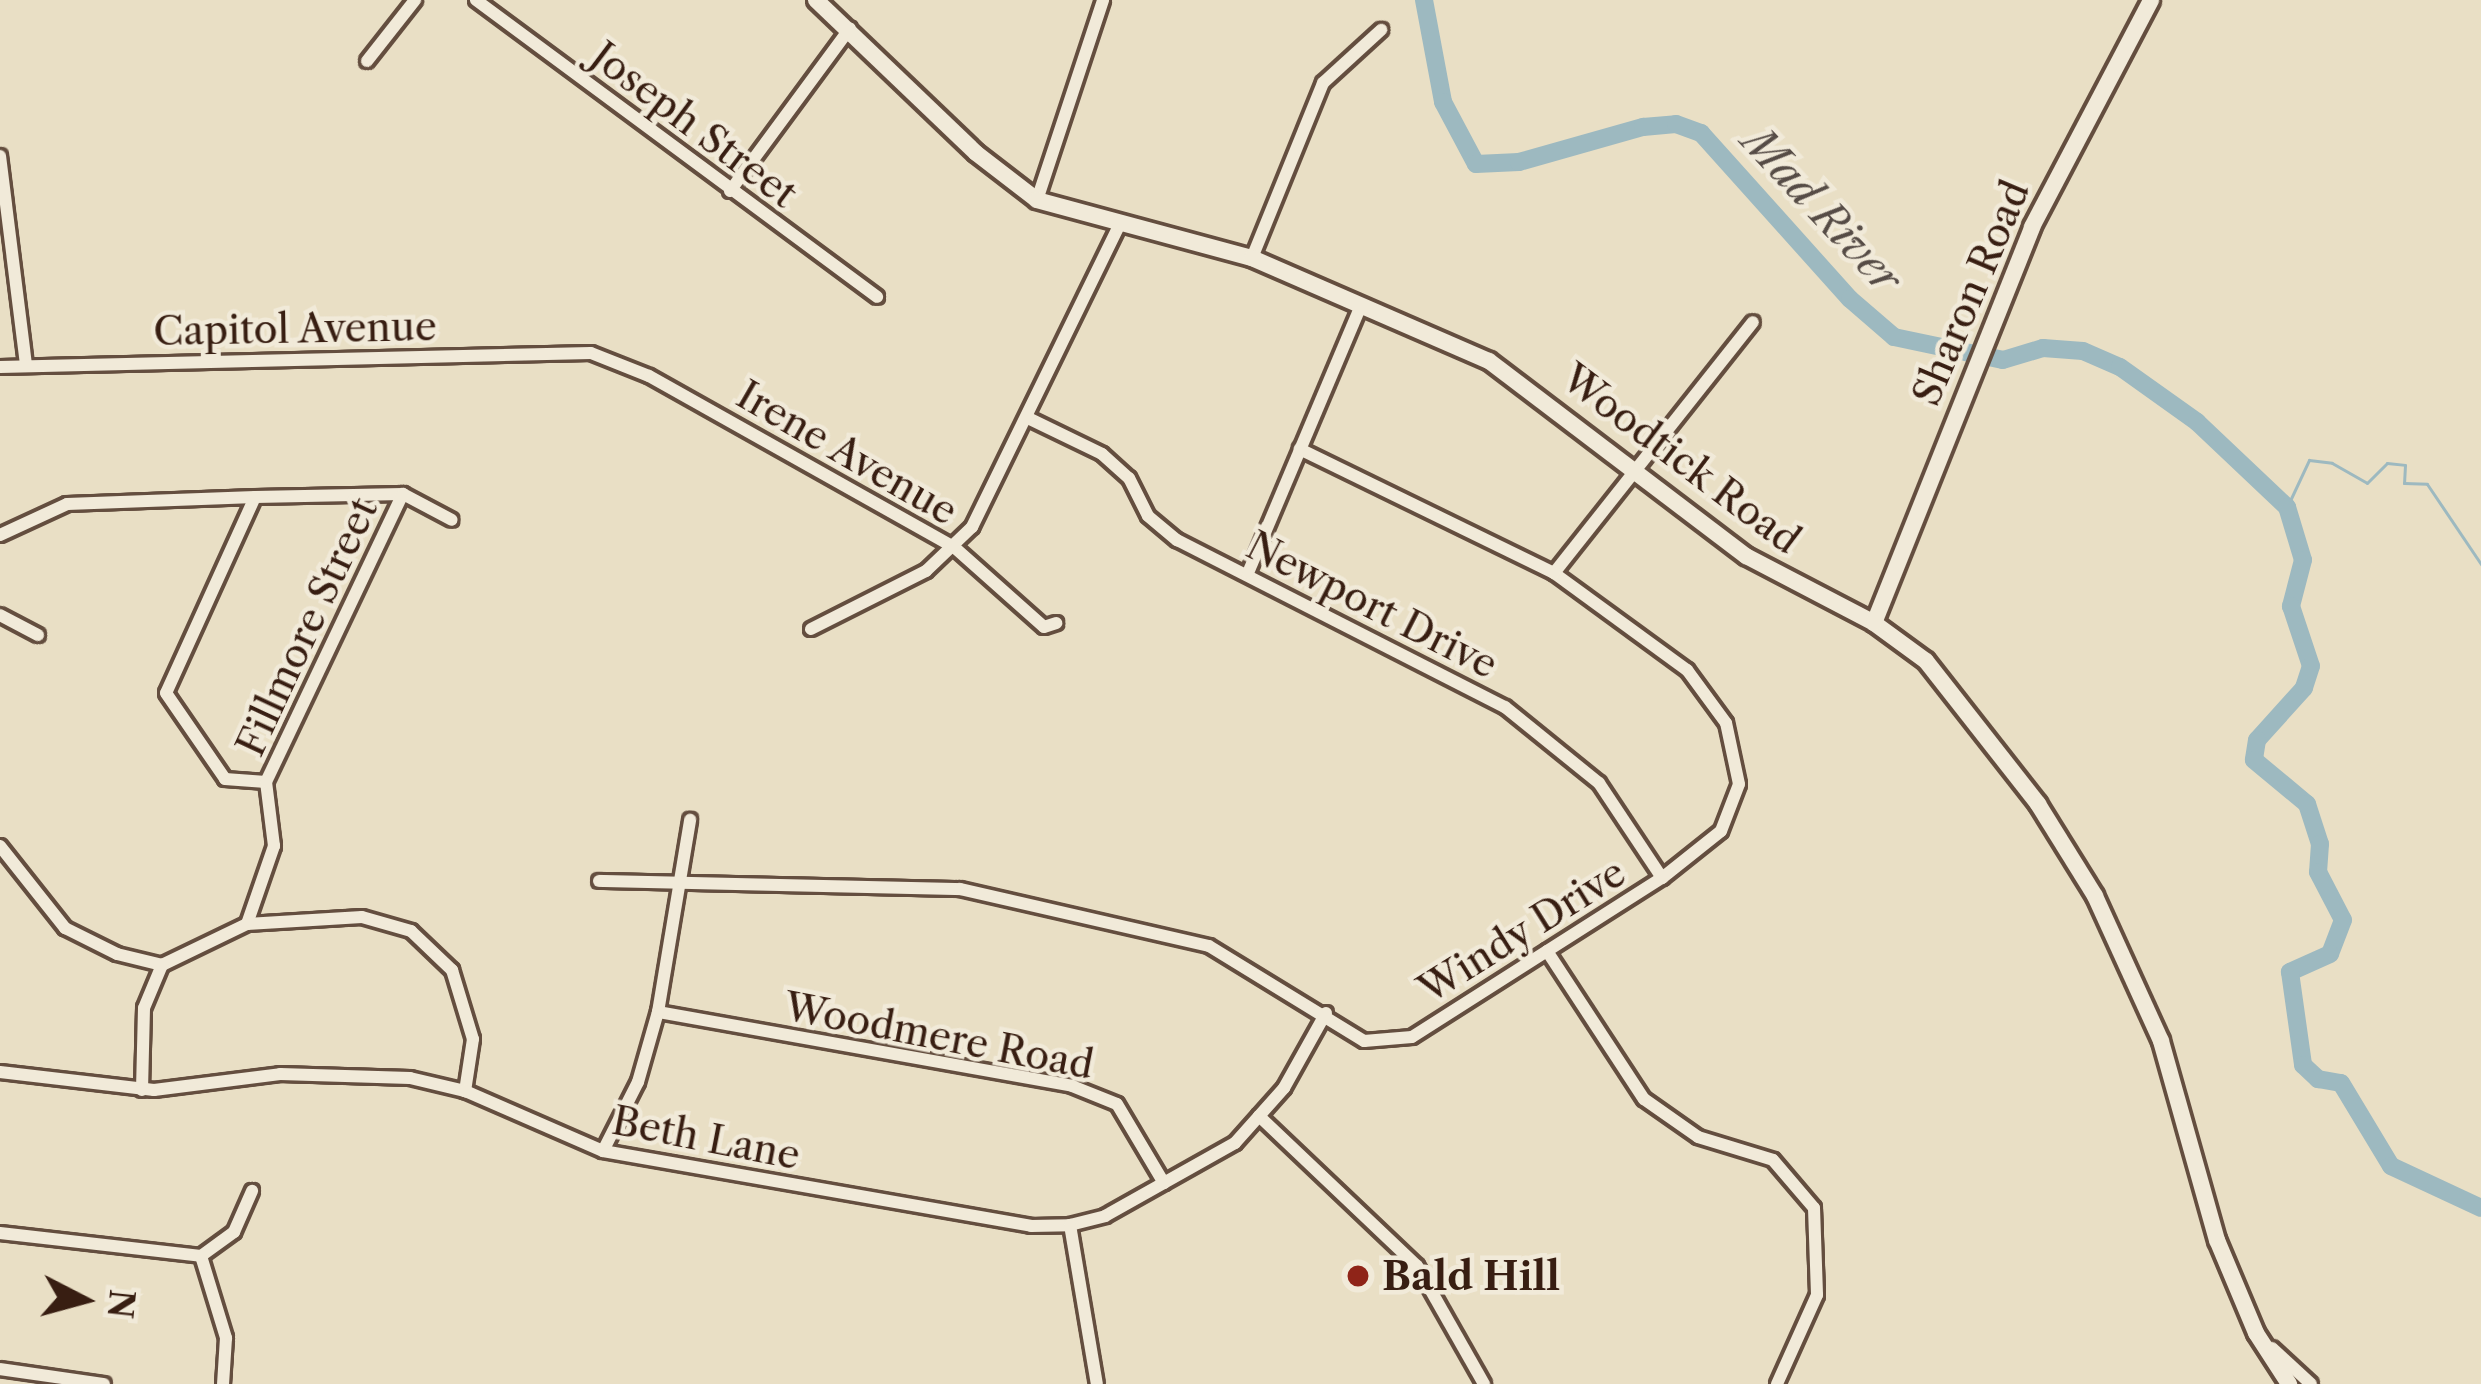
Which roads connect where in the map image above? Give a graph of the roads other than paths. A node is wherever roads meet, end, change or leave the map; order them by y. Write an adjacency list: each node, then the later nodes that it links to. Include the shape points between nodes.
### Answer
1 (415, 0): 9 (street)
2 (476, 0): 6 (street, Joseph Street)
3 (816, 0): 7 (main road, Woodtick Road)
4 (1103, 0): 12 (street)
5 (2151, 0): 33 (main road, Sharon Road, via 2050,187)
6 (495, 5): 11 (street, Joseph Street)
7 (850, 28): 11 (street); 12 (main road, Woodtick Road, via 976,153)
8 (1381, 30): 14 (street, via 1323,83)
9 (367, 61)
10 (0, 156): 19 (street)
11 (730, 191): 15 (street, Joseph Street)
12 (1036, 200): 13 (main road, Woodtick Road)
13 (1120, 221): 14 (main road, Woodtick Road); 21 (street)
14 (1252, 257): 16 (main road, Woodtick Road)
15 (877, 297)
16 (1361, 305): 22 (street); 23 (main road, Woodtick Road, via 1490,361)
17 (1753, 322): 23 (street)
18 (591, 353): 19 (street, Capitol Avenue); 28 (street, Irene Avenue, via 649,376)
19 (26, 365): 20 (street, Capitol Avenue)
20 (0, 367)
21 (1030, 418): 28 (street); 29 (street, Newport Drive, via 1102,454 1129,478 1148,516 1177,540)
22 (1300, 449): 29 (street); 30 (street, Windy Drive)
23 (1636, 470): 30 (street); 33 (main road, Woodtick Road, via 1746,556)
24 (403, 494): 25 (street); 26 (street); 36 (street, Fillmore Street)
25 (255, 496): 27 (street, via 67,504); 36 (street, via 166,693 224,778)
26 (452, 520)
27 (0, 535)
28 (954, 547): 32 (street, Irene Avenue, via 1043,627); 34 (street, via 926,572)
29 (1248, 573): 39 (street, Newport Drive, via 1505,706 1599,783)
30 (1554, 573): 39 (street, Windy Drive, via 1687,670 1726,723 1739,784 1721,831)
31 (0, 615): 35 (street)
32 (1057, 623)
33 (1874, 623): 57 (main road, Woodtick Road, via 1926,661 1972,713 2095,896 2161,1041 2217,1240)
34 (812, 629)
35 (38, 634)
36 (266, 782): 42 (street, Fillmore Street, via 274,846)
37 (690, 820): 41 (street)
38 (0, 846): 44 (street, via 64,928)
39 (1662, 878): 43 (street, Windy Drive)
40 (599, 881): 41 (street, Windy Drive)
41 (676, 883): 45 (street); 46 (street, Windy Drive, via 960,889 1209,946)
42 (247, 924): 44 (street); 49 (street, via 362,917 411,932 452,970 472,1039)
43 (1547, 951): 46 (street, Windy Drive, via 1412,1036 1364,1040); 63 (street, via 1644,1099 1698,1136 1773,1160 1814,1208 1817,1295)
44 (162, 965): 48 (street, via 144,1008)
45 (658, 1012): 51 (street, via 638,1082); 52 (street, Woodmere Road, via 1072,1086 1117,1104)
46 (1326, 1013): 50 (street, Beth Lane)
47 (0, 1072): 48 (street, Beth Lane)
48 (142, 1090): 49 (street, Beth Lane, via 355,1070)
49 (465, 1091): 51 (street, Beth Lane)
50 (1259, 1116): 52 (street, Beth Lane, via 1235,1143); 62 (street, via 1417,1267)
51 (602, 1151): 54 (street, Beth Lane, via 1031,1226)
52 (1163, 1183): 54 (street, Beth Lane)
53 (252, 1191): 56 (street, via 233,1232)
54 (1070, 1226): 61 (street)
55 (0, 1233): 56 (street)
56 (201, 1256): 60 (street, via 226,1338)
57 (2256, 1333): 64 (main road, Woodtick Road); 65 (street)
58 (0, 1369): 59 (street)
59 (104, 1384)
60 (223, 1384)
61 (1097, 1384)
62 (1484, 1384)
63 (1777, 1384)
64 (2289, 1384)
65 (2311, 1384)

